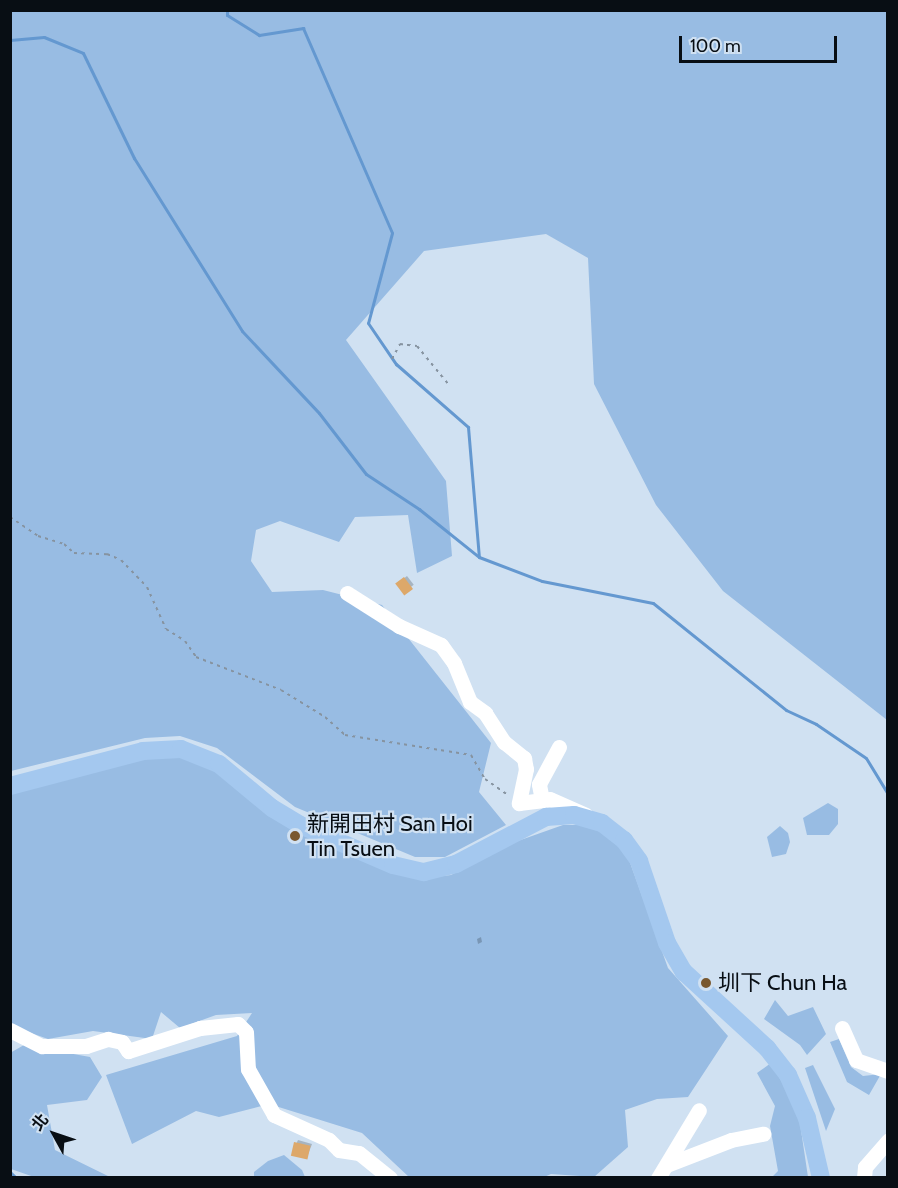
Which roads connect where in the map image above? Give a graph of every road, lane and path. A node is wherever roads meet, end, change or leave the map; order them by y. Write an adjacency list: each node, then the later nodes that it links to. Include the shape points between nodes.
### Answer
1 (392, 359): 2 (path, via 400,344 417,346)
2 (449, 385)
3 (10, 517): 8 (path, via 74,553 107,554 121,560 147,587 166,629 185,640 196,657 282,690 345,735 471,755 485,779)
4 (347, 593): 8 (street, via 399,626 441,645 454,663 470,702 485,712 504,742 524,758 526,769)
5 (559, 747): 7 (street, via 539,784)
6 (10, 786): 9 (main road, via 143,751 181,749 219,764 272,808 300,825 393,865 424,872 456,864 535,820 566,815)
7 (542, 800): 8 (street); 9 (street, via 560,801)
8 (519, 803)
9 (594, 820): 19 (main road, via 617,833 635,854 667,943 684,972 767,1048 788,1075 807,1118)
10 (842, 1028): 12 (street, via 856,1060)
11 (10, 1030): 17 (street, via 42,1046 86,1046 108,1039 122,1042 128,1051 200,1029 238,1024 246,1032 248,1069 274,1115 329,1140 339,1150 359,1153)
12 (888, 1071)
13 (699, 1110): 16 (street)
14 (763, 1134): 16 (street, via 731,1140)
15 (888, 1141): 20 (street, via 865,1167)
16 (669, 1164): 18 (street)
17 (390, 1178)
18 (658, 1178)
19 (820, 1178)
20 (864, 1178)

